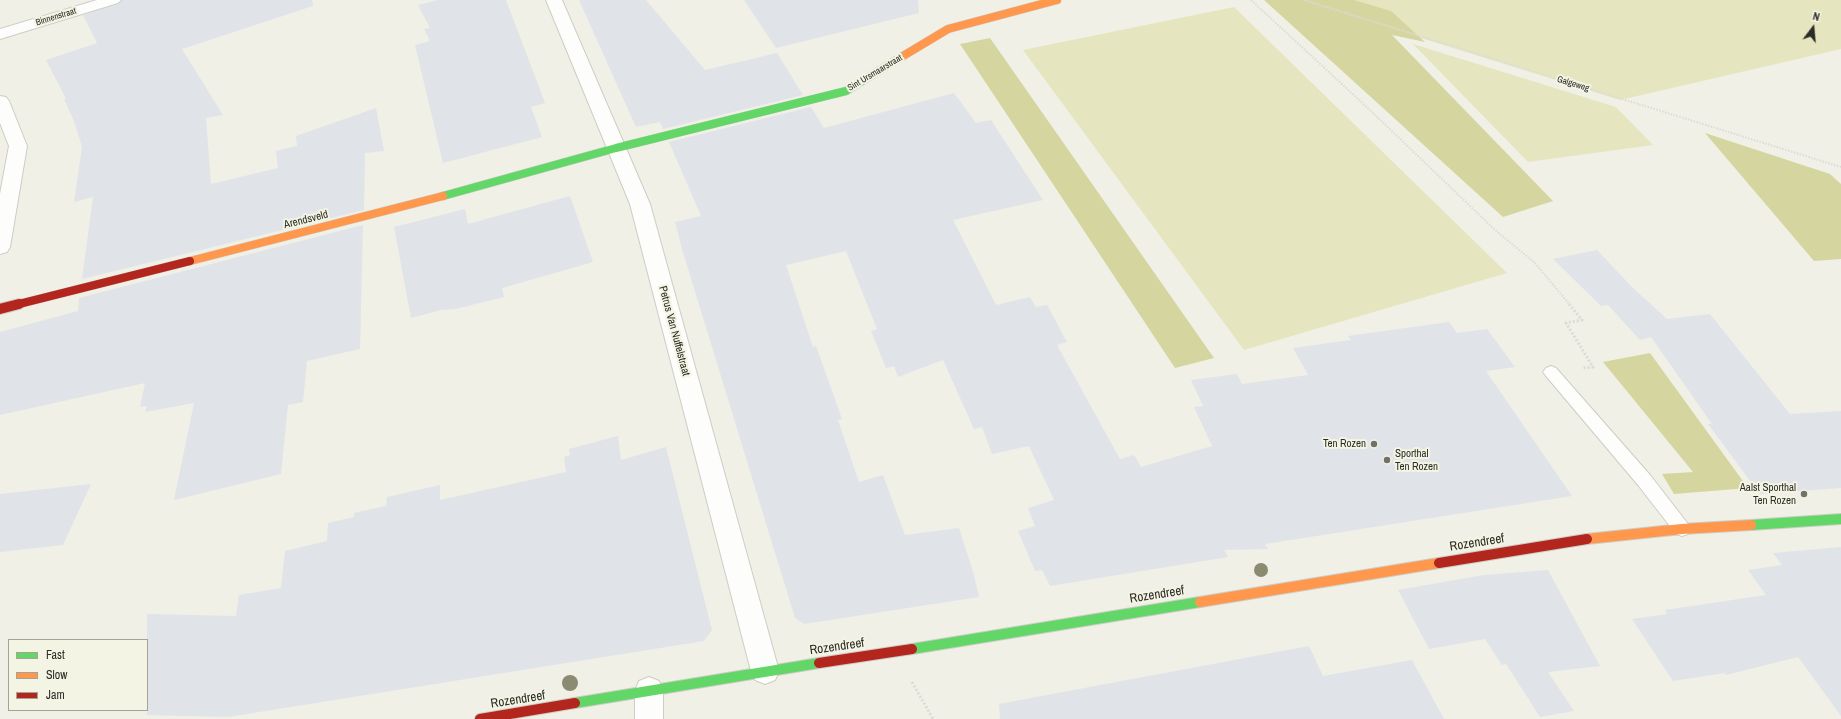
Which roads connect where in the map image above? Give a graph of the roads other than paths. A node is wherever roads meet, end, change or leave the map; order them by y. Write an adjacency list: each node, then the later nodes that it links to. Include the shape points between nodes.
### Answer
1 (59, 0): 5 (street)
2 (113, 0): 5 (street, Binnenstraat)
3 (554, 0): 8 (street, Petrus Van Nuffelstraat)
4 (1057, 0): 8 (street, Sint Ursmaarstraat, via 948,29 846,92)
5 (56, 17): 6 (street, Binnenstraat)
6 (0, 34)
7 (0, 101): 9 (street, via 18,146)
8 (616, 148): 10 (street, Arendsveld, via 405,207); 14 (street, Petrus Van Nuffelstraat, via 640,204)
9 (0, 247)
10 (0, 309)
11 (1551, 372): 13 (lane, via 1644,480)
12 (1841, 519): 13 (street, Rozendreef)
13 (1682, 529): 14 (street, Rozendreef, via 1583,538 895,652)
14 (765, 671): 15 (street, Rozendreef)
15 (649, 691): 16 (street, Rozendreef); 17 (street)
16 (480, 719)
17 (649, 719)

